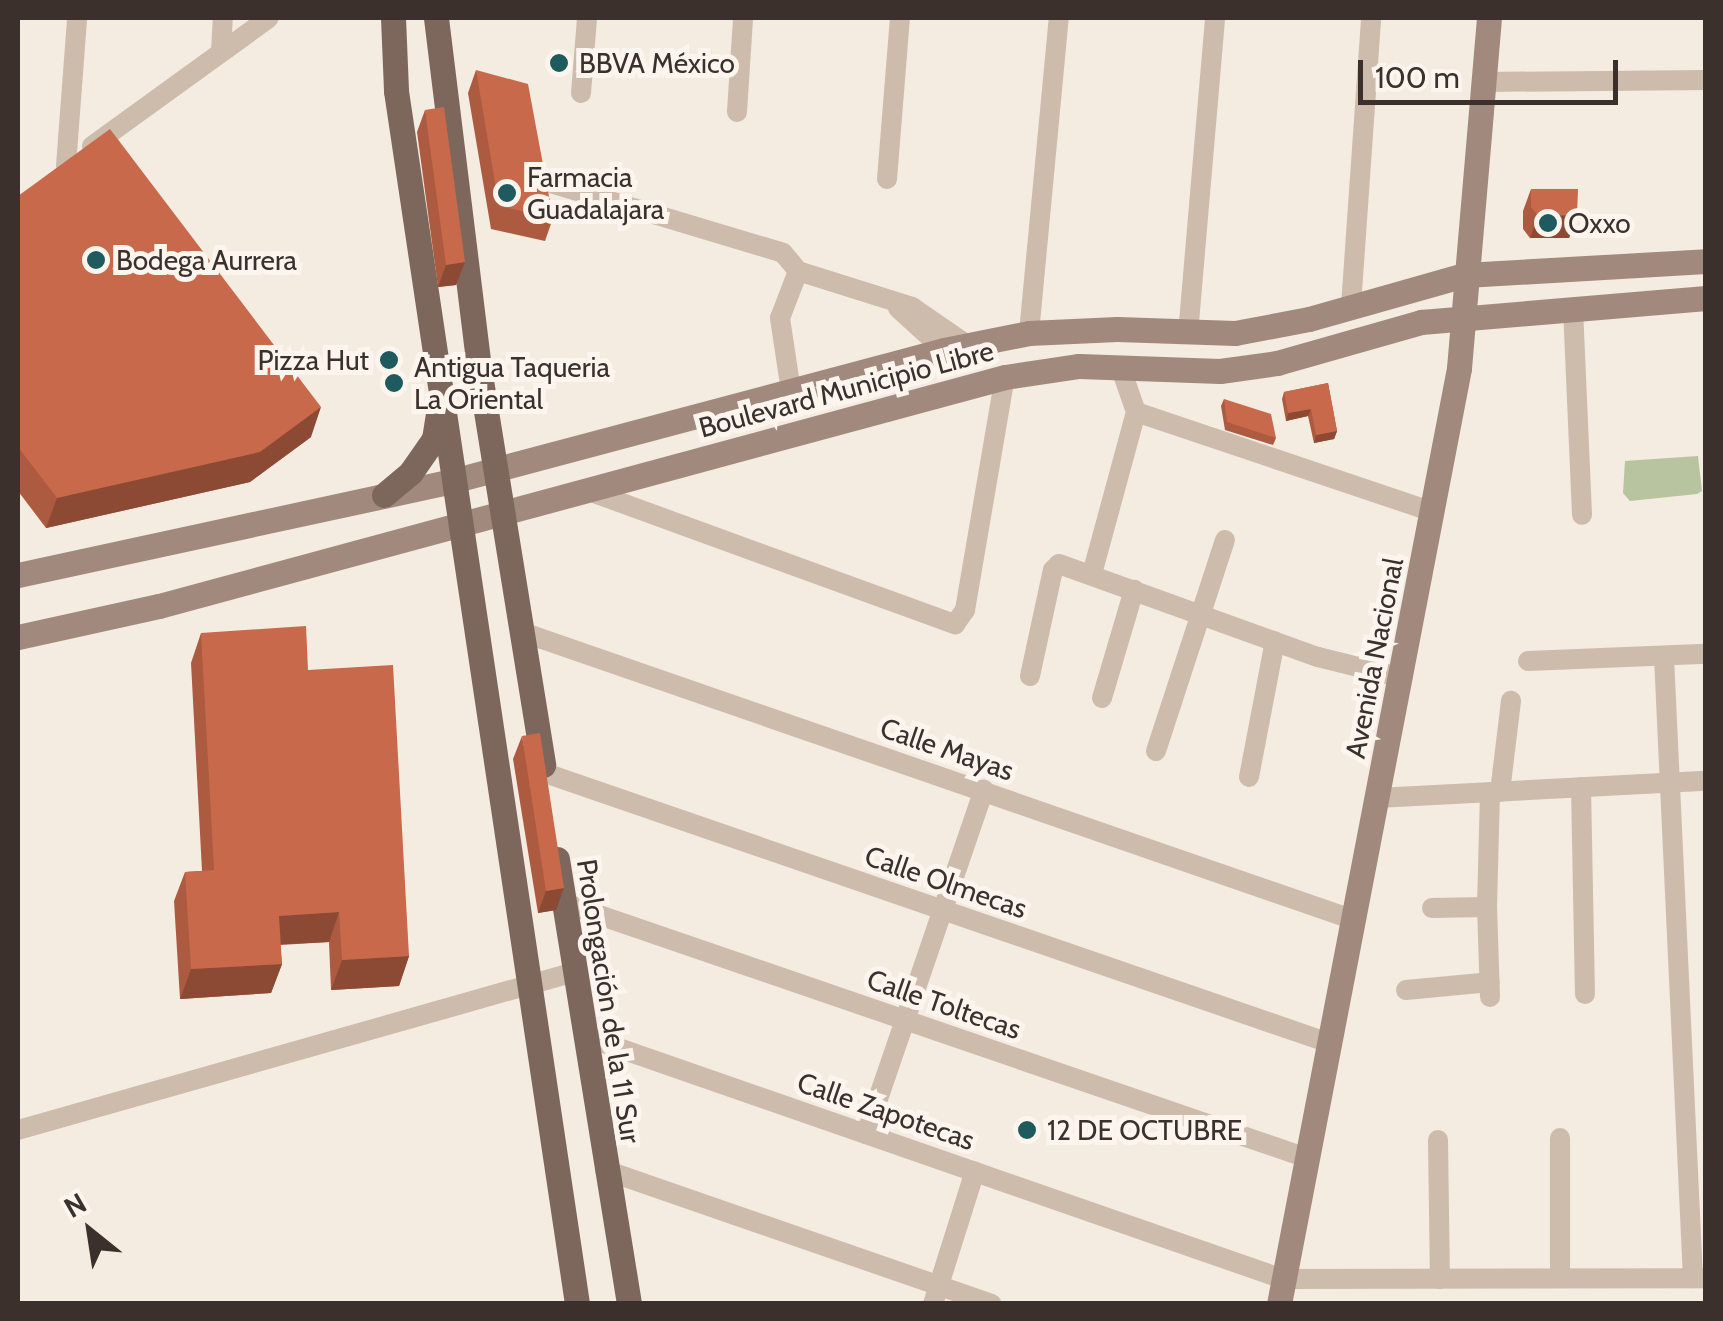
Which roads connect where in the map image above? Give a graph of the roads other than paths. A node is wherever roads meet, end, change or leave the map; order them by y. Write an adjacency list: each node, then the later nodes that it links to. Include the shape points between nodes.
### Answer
1 (77, 18): 13 (street, via 58,172)
2 (223, 18): 13 (street)
3 (268, 18): 13 (street)
4 (393, 18): 31 (main road, via 396,90)
5 (436, 18): 35 (main road, Prolongación de la 11 Sur)
6 (587, 18): 16 (street)
7 (744, 18): 17 (street)
8 (900, 18): 18 (street)
9 (1059, 18): 27 (street)
10 (1215, 18): 28 (street)
11 (1371, 18): 24 (street)
12 (1488, 18): 15 (main road, Avenida Nacional)
13 (221, 52)
14 (1706, 80): 15 (street)
15 (1482, 82): 22 (main road, Avenida Nacional)
16 (581, 93)
17 (736, 112)
18 (886, 179)
19 (547, 182): 21 (street, via 782,254)
20 (1706, 261): 22 (main road, Boulevard Municipio Libre)
21 (798, 271): 29 (street, via 912,307); 33 (street, via 780,318)
22 (1465, 275): 24 (main road, Boulevard Municipio Libre); 26 (main road, Avenida Nacional)
23 (1706, 298): 25 (main road, Boulevard Municipio Libre)
24 (1351, 306): 28 (main road, Boulevard Municipio Libre, via 1274,328)
25 (1573, 308): 26 (main road, Boulevard Municipio Libre); 41 (street)
26 (1462, 316): 30 (main road, Boulevard Municipio Libre, via 1276,363 1220,370); 39 (main road, Avenida Nacional, via 1460,368)
27 (1029, 333): 28 (main road, Boulevard Municipio Libre); 29 (main road, Boulevard Municipio Libre)
28 (1188, 334)
29 (956, 348): 33 (main road, Boulevard Municipio Libre)
30 (1120, 366): 32 (main road, Boulevard Municipio Libre); 34 (street)
31 (440, 373): 36 (main road); 38 (main road, via 434,438)
32 (1006, 377): 37 (main road, Boulevard Municipio Libre); 37 (street, via 965,610 955,624)
33 (792, 391): 35 (main road, Boulevard Municipio Libre)
34 (1136, 412): 39 (street); 44 (street)
35 (496, 470): 36 (main road, Boulevard Municipio Libre); 40 (main road, Prolongación de la 11 Sur)
36 (456, 480): 38 (main road, Boulevard Municipio Libre); 42 (main road)
37 (586, 490): 40 (main road, Boulevard Municipio Libre)
38 (384, 496): 45 (main road, Boulevard Municipio Libre)
39 (1434, 512): 55 (main road, Avenida Nacional)
40 (503, 513): 42 (main road, Boulevard Municipio Libre); 48 (main road, Prolongación de la 11 Sur)
41 (1582, 515)
42 (463, 525): 49 (main road, Boulevard Municipio Libre); 73 (main road)
43 (1225, 540): 47 (street)
44 (1092, 574): 46 (street); 54 (street, via 1059,564 1053,570)
45 (18, 576)
46 (1134, 590): 47 (street); 56 (street)
47 (1204, 615): 50 (street); 58 (street)
48 (522, 632): 59 (main road, Prolongación de la 11 Sur); 64 (street, Calle Mayas)
49 (18, 637)
50 (1275, 641): 55 (street); 60 (street)
51 (1706, 654): 52 (street)
52 (1664, 657): 53 (street); 62 (street)
53 (1528, 661)
54 (1030, 676)
55 (1402, 678): 66 (main road, Avenida Nacional)
56 (1102, 698)
57 (1511, 701): 65 (street)
58 (1156, 751)
59 (544, 773): 67 (main road, Prolongación de la 11 Sur); 70 (street, Calle Olmecas)
60 (1249, 777)
61 (1706, 781): 62 (street)
62 (1672, 782): 63 (street); 87 (street)
63 (1581, 787): 65 (street); 75 (street)
64 (984, 790): 70 (street); 71 (street, Calle Mayas)
65 (1495, 792): 66 (street); 68 (street)
66 (1377, 798): 71 (main road, Avenida Nacional)
67 (564, 903): 72 (main road, Prolongación de la 11 Sur); 76 (street, Calle Toltecas)
68 (1486, 907): 69 (street); 74 (street, via 1490,989)
69 (1432, 908)
70 (942, 910): 76 (street); 78 (street, Calle Olmecas)
71 (1354, 920): 78 (main road, Avenida Nacional)
72 (574, 972): 73 (street); 77 (main road, Prolongación de la 11 Sur)
73 (530, 985): 79 (street); 92 (main road)
74 (1406, 990)
75 (1585, 994)
76 (905, 1020): 80 (street); 83 (street, Calle Toltecas)
77 (584, 1036): 80 (street, Calle Zapotecas); 84 (main road, Prolongación de la 11 Sur)
78 (1330, 1043): 83 (main road, Avenida Nacional)
79 (18, 1130)
80 (866, 1134): 85 (street, Calle Zapotecas)
81 (1560, 1138): 86 (street)
82 (1438, 1140): 88 (street)
83 (1307, 1158): 90 (main road, Avenida Nacional)
84 (605, 1170): 91 (street); 93 (main road, Prolongación de la 11 Sur)
85 (975, 1172): 90 (street, Calle Zapotecas); 91 (street)
86 (1560, 1278): 87 (street, Calle Zapotecas); 88 (street, Calle Zapotecas)
87 (1699, 1278)
88 (1440, 1279): 89 (street, Calle Zapotecas)
89 (1330, 1280): 90 (street, Calle Zapotecas); 95 (street)
90 (1281, 1291)
91 (936, 1294): 94 (street)
92 (577, 1304)
93 (628, 1304)
94 (991, 1304)
95 (1330, 1304)

